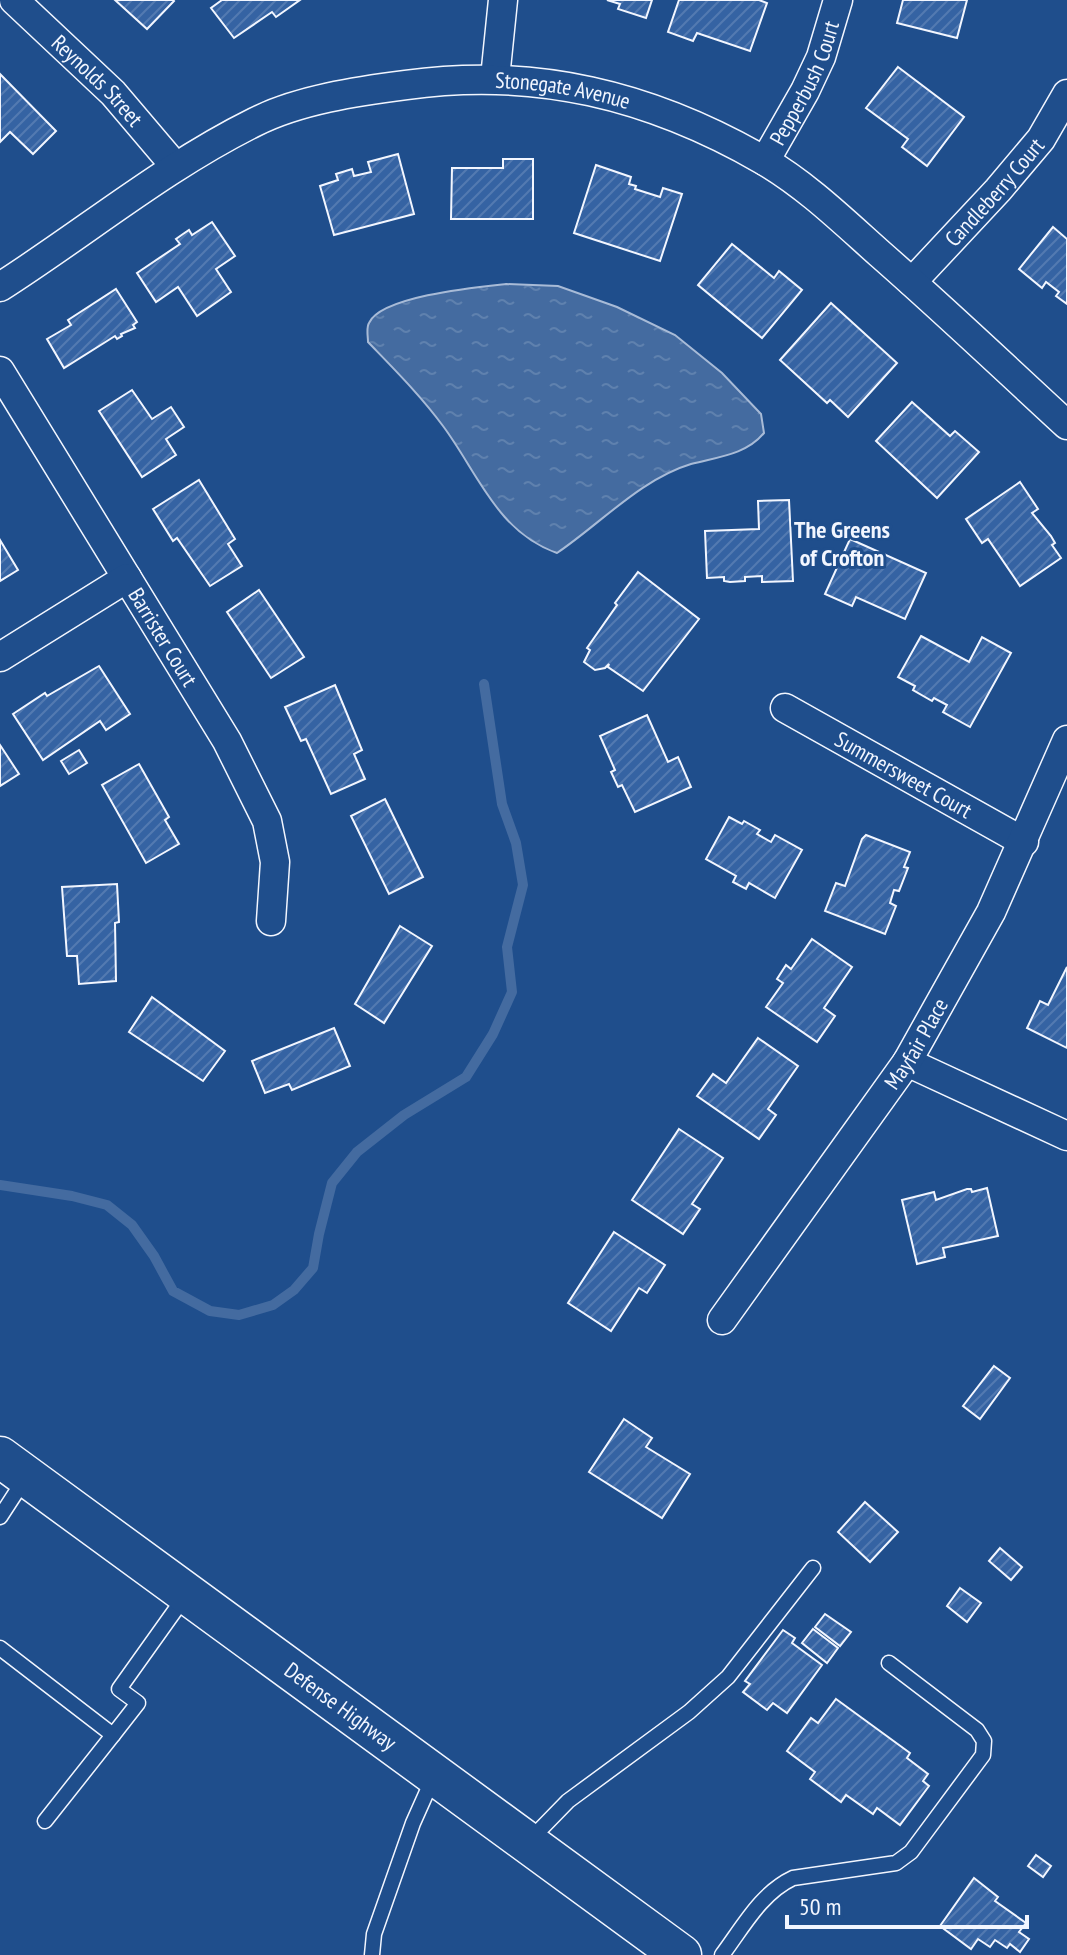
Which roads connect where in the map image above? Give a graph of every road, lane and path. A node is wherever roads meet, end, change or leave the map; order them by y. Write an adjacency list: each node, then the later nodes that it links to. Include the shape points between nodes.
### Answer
1 (14, 0): 7 (street, Reynolds Street, via 113,93)
2 (503, 0): 4 (street)
3 (838, 0): 6 (street, Pepperbush Court, via 821,57)
4 (495, 78): 6 (street, Stonegate Avenue, via 565,84 630,102 698,126); 7 (street, Stonegate Avenue, via 343,93 259,120)
5 (1067, 94): 8 (street, Candleberry Court, via 1041,139)
6 (765, 161): 8 (street, Stonegate Avenue, via 815,196)
7 (175, 166): 9 (street, Stonegate Avenue)
8 (912, 282): 11 (street, Stonegate Avenue)
9 (0, 287)
10 (0, 371): 12 (street, Barrister Court)
11 (1067, 425)
12 (127, 578): 13 (street); 17 (street, Barrister Court, via 227,741 267,821 275,862)
13 (0, 657)
14 (785, 708): 16 (street, Summersweet Court)
15 (1067, 740): 16 (street, Mayfair Place)
16 (1024, 842): 18 (street, Mayfair Place)
17 (271, 921)
18 (907, 1062): 19 (street); 20 (street, Mayfair Place)
19 (1067, 1136)
20 (722, 1320)
21 (13, 1467): 22 (lane); 24 (main road, Defense Highway)
22 (0, 1517)
23 (813, 1568): 30 (lane, via 728,1677 568,1801)
24 (186, 1594): 27 (lane, via 119,1689 138,1703); 28 (main road, Defense Highway)
25 (0, 1648): 27 (lane)
26 (889, 1663): 33 (lane, via 977,1730 984,1741 983,1755 911,1852 896,1863 793,1878 780,1885)
27 (113, 1735): 29 (lane)
28 (434, 1775): 30 (main road, Defense Highway); 31 (lane, via 374,1934)
29 (45, 1821)
30 (527, 1843): 32 (main road, Defense Highway)
31 (372, 1955)
32 (681, 1955)
33 (722, 1955)

